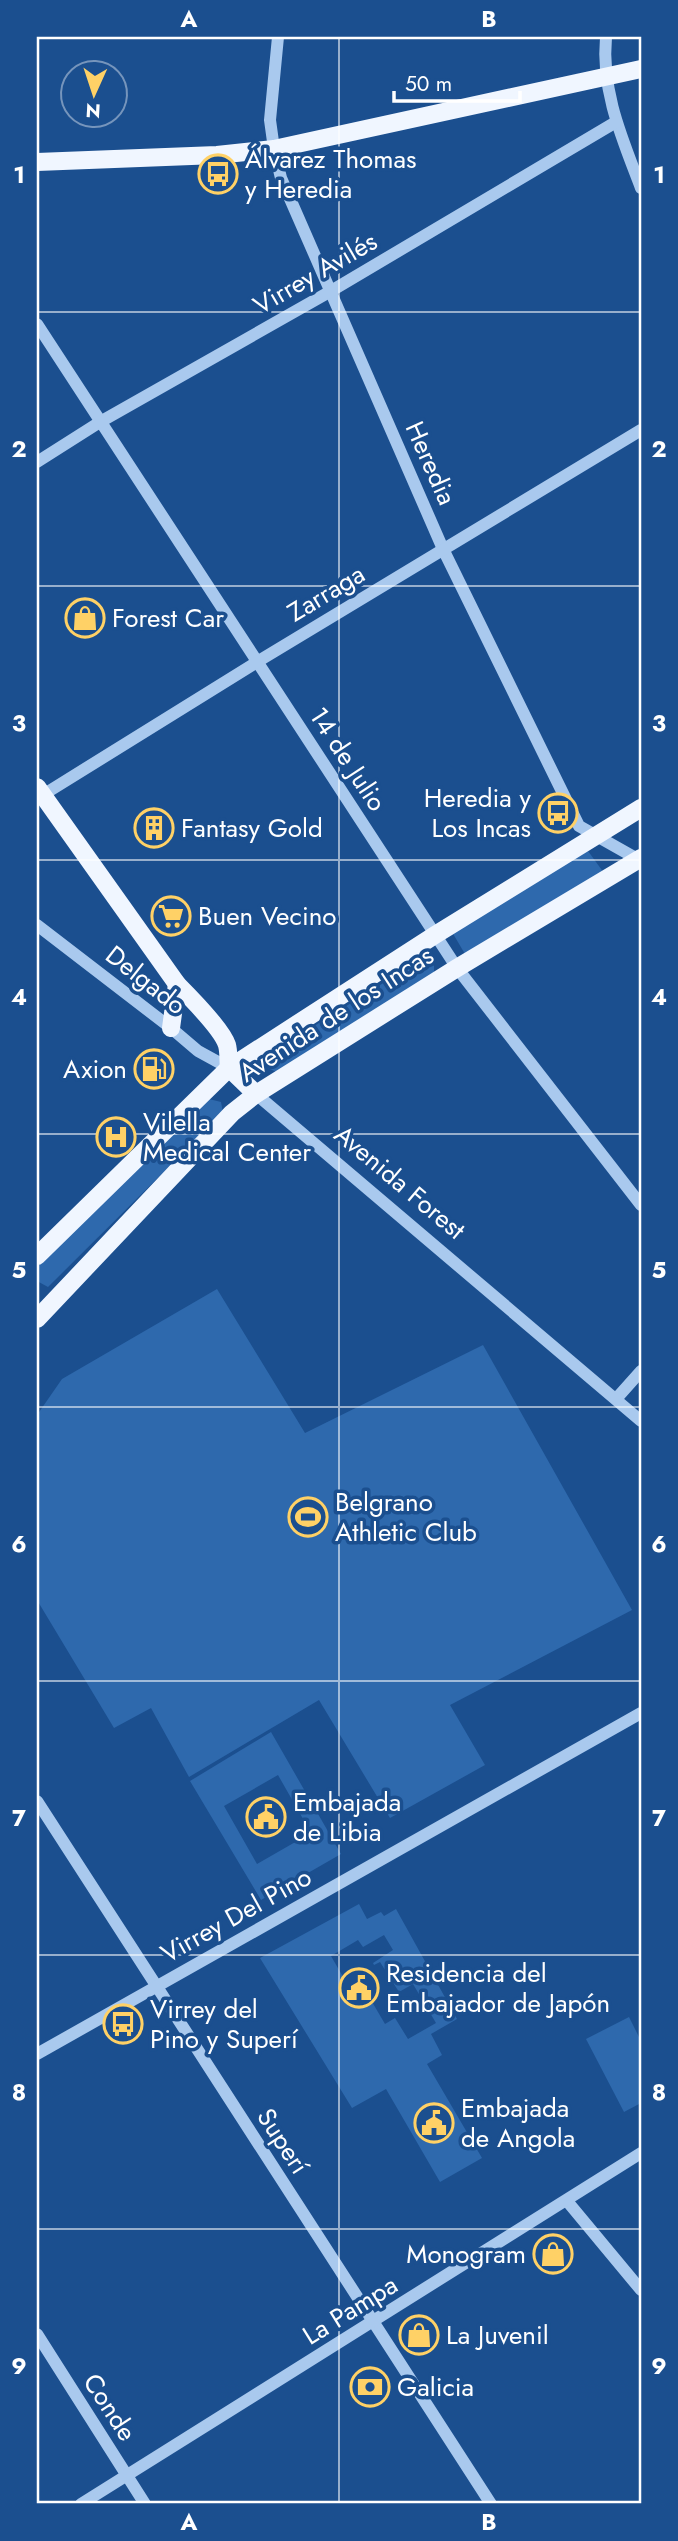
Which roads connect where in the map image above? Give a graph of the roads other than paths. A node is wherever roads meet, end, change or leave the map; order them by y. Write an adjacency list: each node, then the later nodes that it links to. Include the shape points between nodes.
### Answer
1 (278, 37): 6 (street, Heredia, via 270,120)
2 (606, 37): 4 (street)
3 (641, 69): 4 (main road)
4 (605, 76): 5 (street); 6 (main road)
5 (616, 122): 8 (street); 9 (street, Virrey Avilés)
6 (274, 149): 7 (main road); 9 (street, Heredia, via 281,178)
7 (37, 162)
8 (641, 188)
9 (331, 291): 11 (street, Virrey Avilés); 14 (street, Heredia)
10 (37, 324): 11 (street, 14 de Julio)
11 (100, 422): 13 (street, Virrey Avilés); 15 (street, 14 de Julio)
12 (641, 430): 14 (street, Zarraga)
13 (37, 462)
14 (443, 549): 15 (street, Zarraga); 18 (street, Heredia, via 579,826)
15 (257, 662): 16 (street, Zarraga); 21 (street, 14 de Julio)
16 (39, 794): 23 (main road)
17 (641, 808): 18 (main road, Avenida de los Incas)
18 (594, 836): 19 (street, Heredia); 21 (main road, Avenida de los Incas)
19 (640, 860): 22 (main road, Avenida de los Incas)
20 (37, 925): 24 (street, Delgado)
21 (435, 935): 22 (street, 14 de Julio); 25 (main road, Avenida de los Incas)
22 (457, 968): 26 (main road, Avenida de los Incas); 27 (street, 14 de Julio)
23 (177, 984): 24 (main road); 25 (main road, via 222,1036)
24 (171, 1028): 25 (street, Delgado, via 198,1051)
25 (229, 1068): 26 (main road, Avenida Forest); 28 (main road, Avenida de los Incas)
26 (256, 1094): 29 (main road, Avenida de los Incas, via 232,1113); 31 (street, Avenida Forest)
27 (641, 1205)
28 (37, 1256)
29 (39, 1311)
30 (641, 1371): 31 (street)
31 (616, 1399): 32 (street, Avenida Forest)
32 (641, 1421)
33 (641, 1713): 35 (street, Virrey Del Pino)
34 (37, 1801): 35 (street, Superí)
35 (155, 1987): 36 (street, Virrey Del Pino); 40 (street, Superí)
36 (37, 2054)
37 (641, 2153): 38 (street, La Pampa)
38 (567, 2200): 39 (street); 40 (street, La Pampa)
39 (641, 2290)
40 (373, 2322): 42 (street, La Pampa); 45 (street, Superí)
41 (37, 2334): 42 (street, Conde)
42 (127, 2475): 43 (street, La Pampa); 44 (street, Conde)
43 (81, 2504)
44 (145, 2504)
45 (491, 2504)

